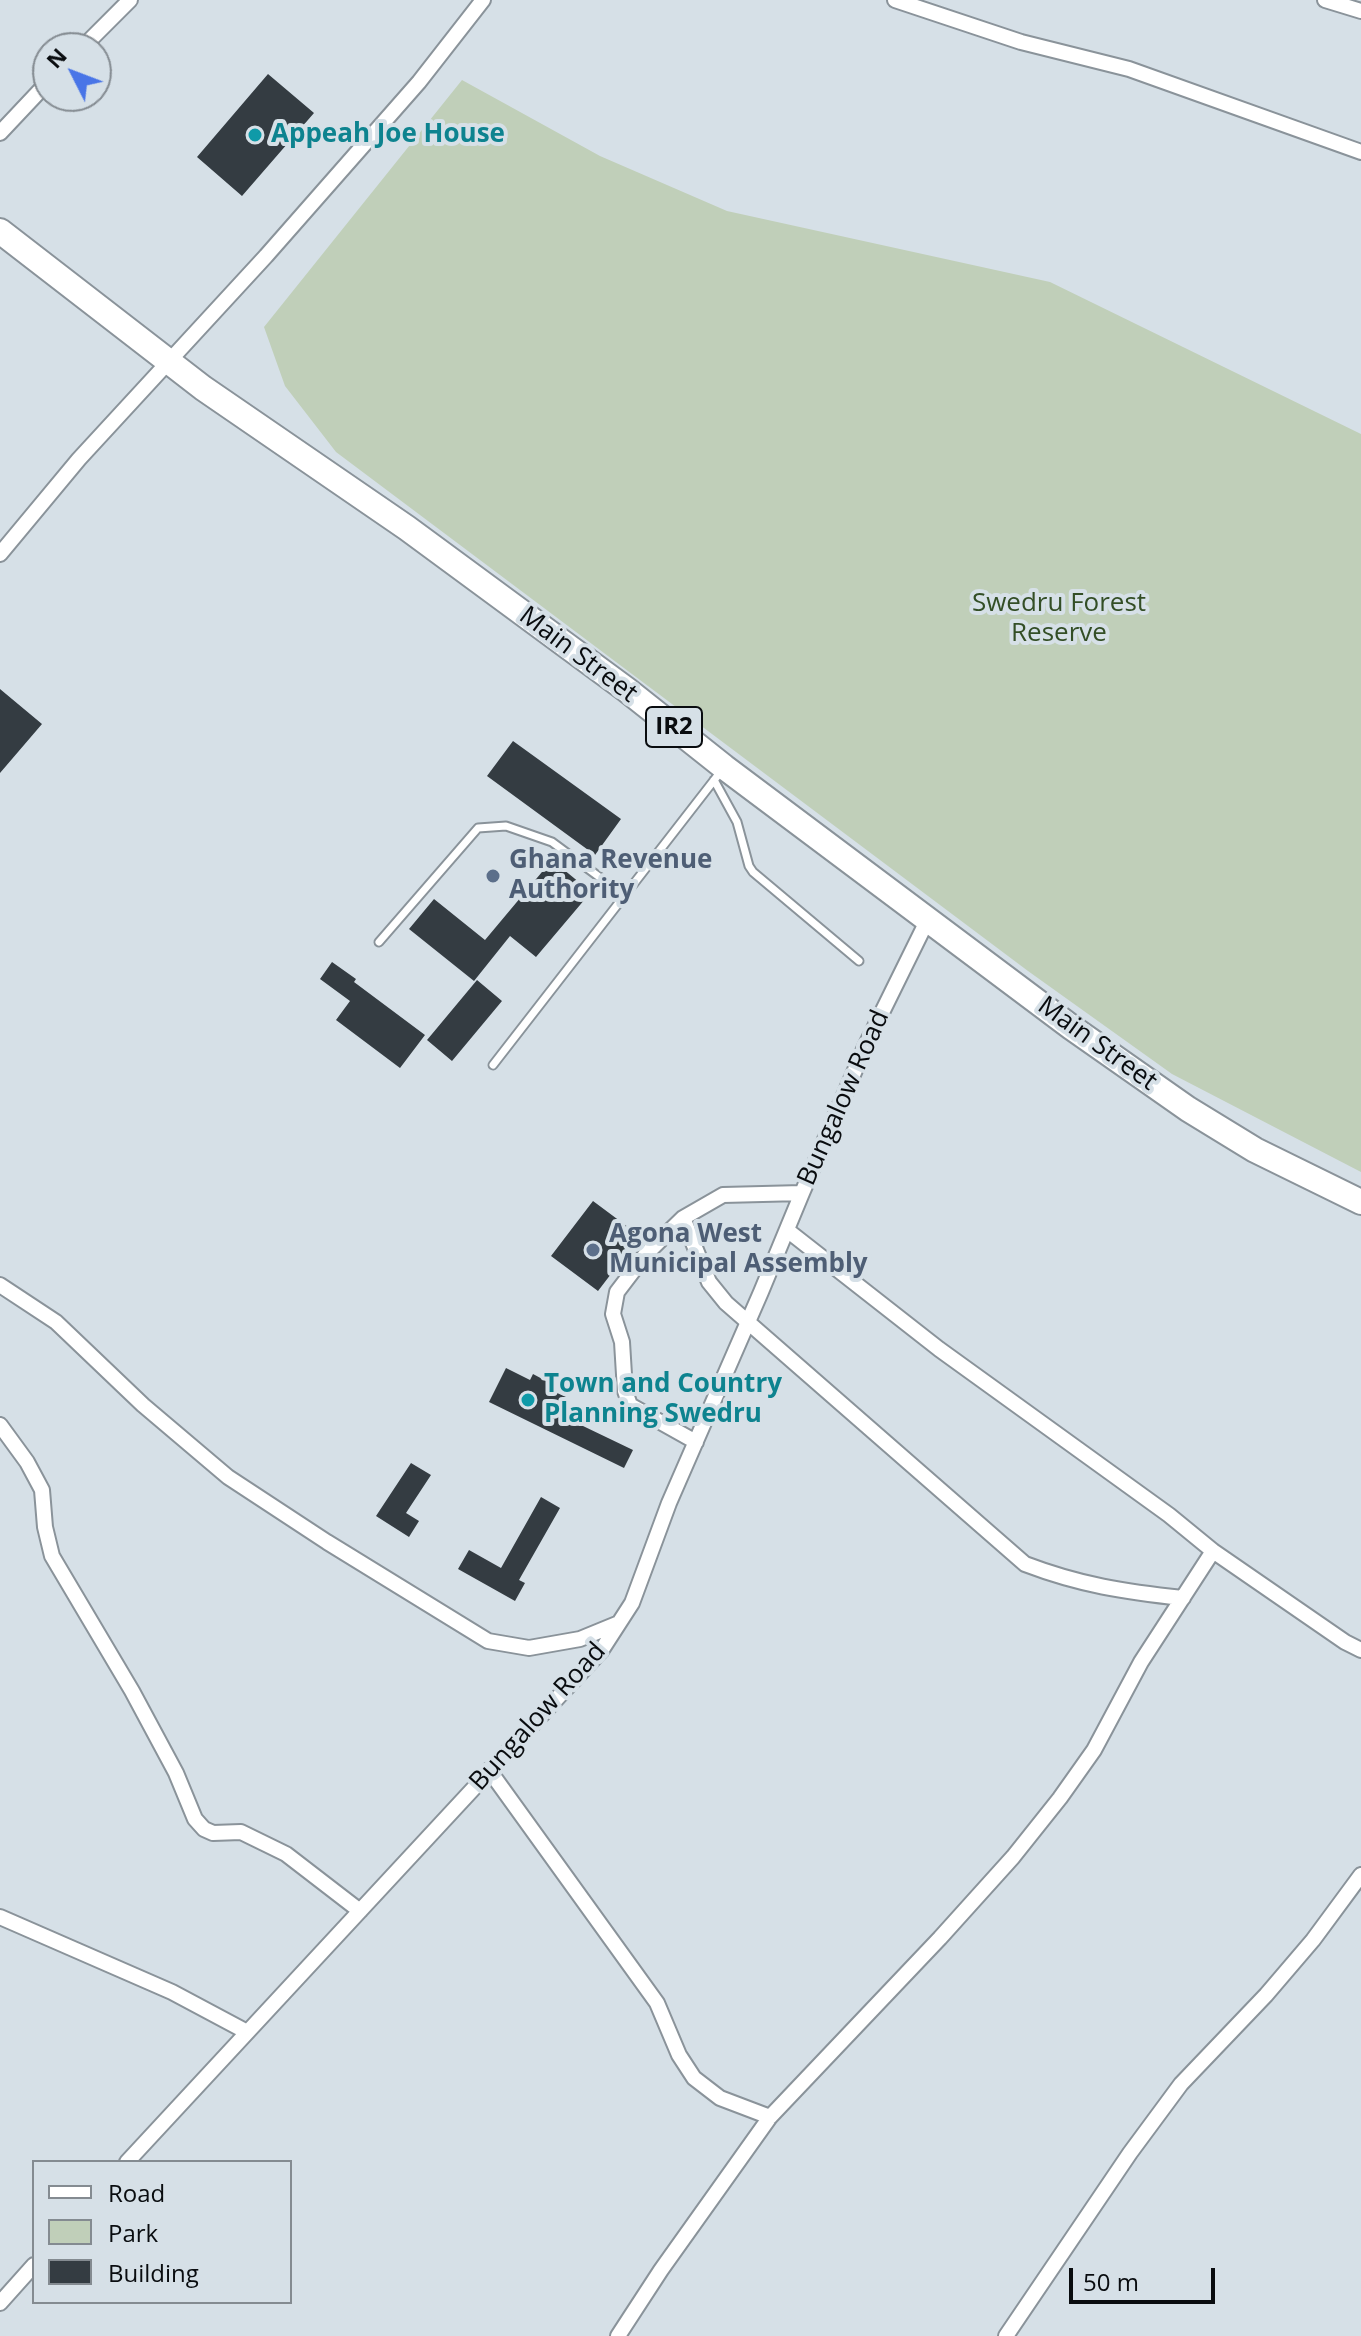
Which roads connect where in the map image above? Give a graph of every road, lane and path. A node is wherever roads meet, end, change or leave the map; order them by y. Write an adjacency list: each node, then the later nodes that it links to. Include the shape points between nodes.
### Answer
1 (130, 0): 7 (street)
2 (483, 0): 12 (street, via 419,82)
3 (895, 0): 5 (street)
4 (1325, 0): 6 (street)
5 (933, 6): 10 (street, via 1021,42 1129,69)
6 (1361, 11)
7 (98, 32)
8 (32, 99): 9 (street)
9 (0, 133)
10 (1361, 152)
11 (0, 231): 12 (main road, Main Street / IR2)
12 (169, 360): 13 (street); 14 (main road, Main Street / IR2, via 627,690)
13 (0, 554)
14 (719, 773): 15 (lane); 16 (main road, Main Street / IR2); 18 (lane, via 753,872)
15 (625, 896): 17 (lane, via 552,842 506,826 478,828); 19 (lane)
16 (928, 919): 20 (street, Bungalow Road); 21 (main road, Main Street / IR2, via 1188,1109 1255,1150)
17 (379, 942)
18 (859, 961)
19 (493, 1065)
20 (802, 1193): 22 (street, via 723,1195); 23 (street, Bungalow Road)
21 (1361, 1202)
22 (683, 1218): 25 (street, via 709,1282); 27 (street, via 617,1292 613,1314 630,1405)
23 (787, 1230): 25 (street, Bungalow Road); 28 (street)
24 (0, 1285): 30 (street, via 56,1322 228,1477 488,1641 529,1648 580,1639)
25 (748, 1322): 27 (street, Bungalow Road); 29 (street, via 1025,1564 1071,1581)
26 (0, 1425): 34 (street, via 42,1490 52,1556 132,1691 195,1819 213,1833 241,1832 286,1854)
27 (696, 1442): 30 (street, Bungalow Road, via 632,1603)
28 (1213, 1551): 29 (street); 31 (street)
29 (1183, 1598): 37 (street, via 1060,1798 940,1938)
30 (619, 1623): 32 (street, Bungalow Road, via 601,1651)
31 (1361, 1650)
32 (489, 1770): 34 (street, Bungalow Road); 37 (street, via 657,2003 694,2078 720,2098)
33 (1361, 1875): 42 (street, via 1266,1995 1181,2084)
34 (360, 1911): 36 (street, Bungalow Road)
35 (0, 1917): 36 (street, via 172,1992)
36 (247, 2032): 38 (street, Bungalow Road)
37 (770, 2117): 41 (street)
38 (129, 2160)
39 (32, 2267): 40 (street)
40 (0, 2303)
41 (618, 2336)
42 (1006, 2336)

